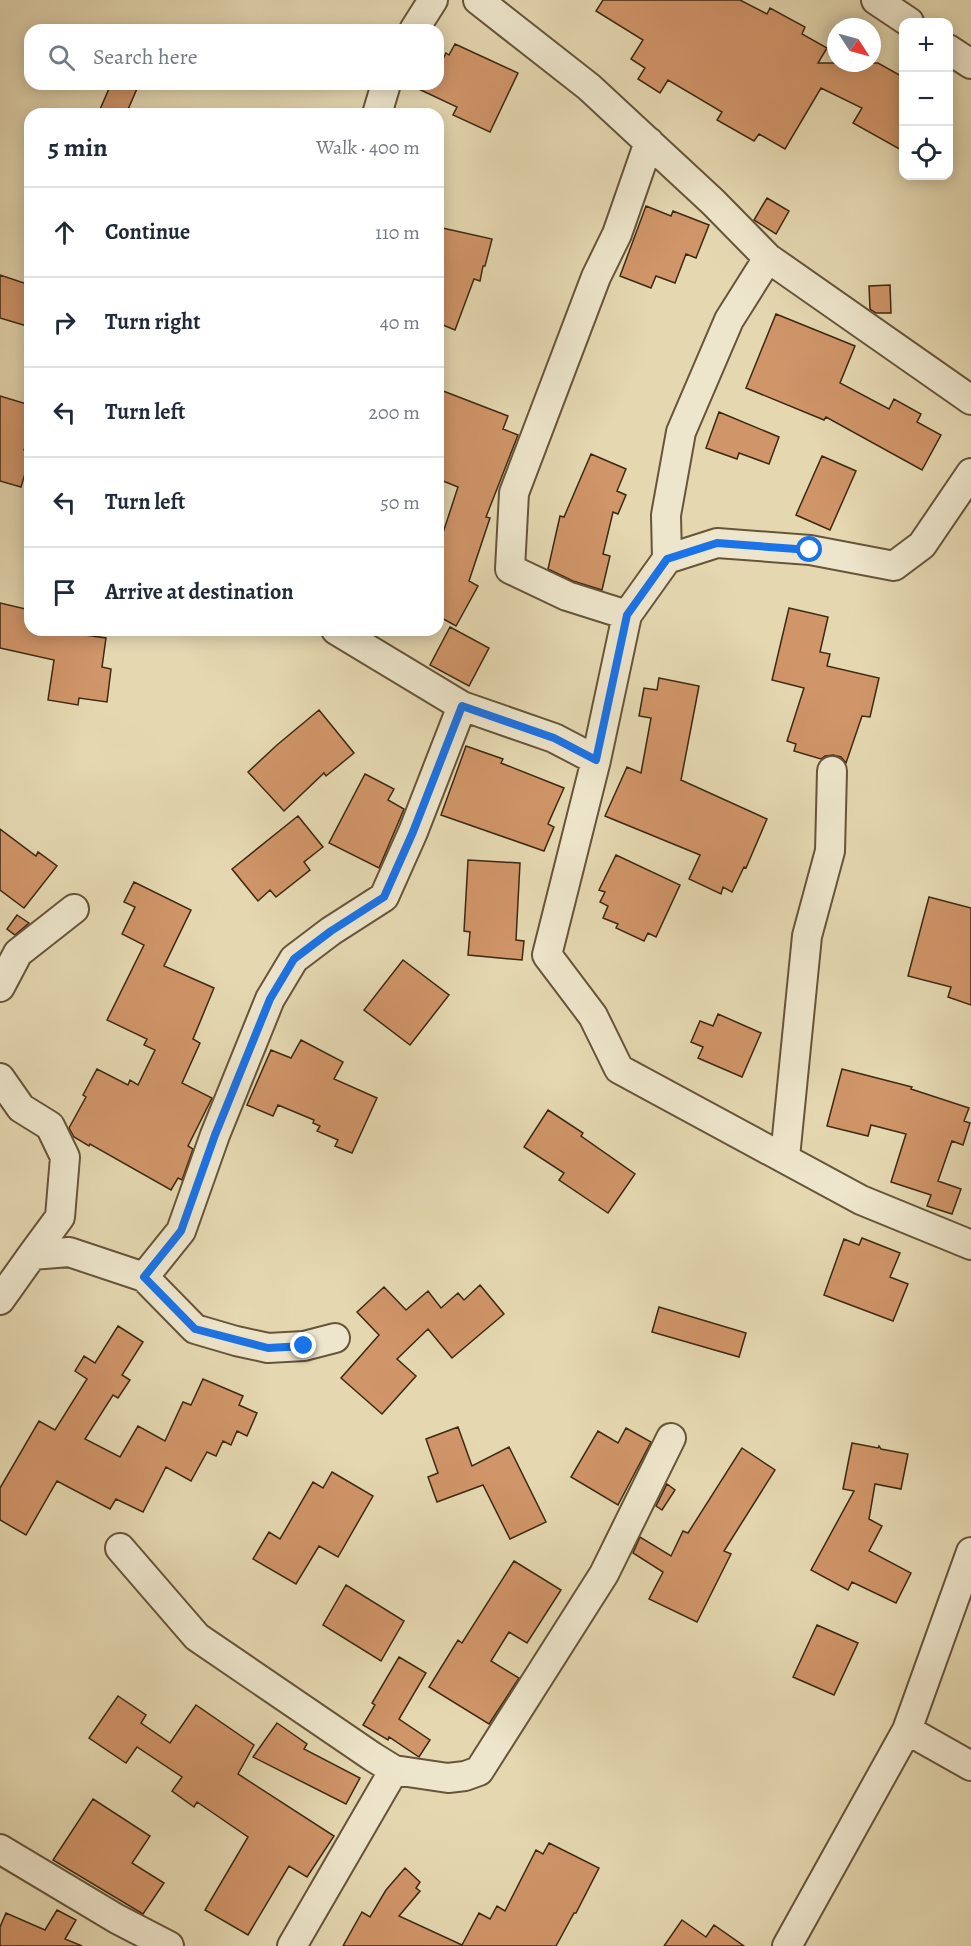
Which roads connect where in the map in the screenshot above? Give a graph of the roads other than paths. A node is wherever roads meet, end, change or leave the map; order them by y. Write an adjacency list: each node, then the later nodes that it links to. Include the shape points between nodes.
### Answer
1 (433, 0): 5 (street)
2 (478, 0): 8 (street, via 589,87)
3 (876, 0): 4 (street)
4 (903, 18)
5 (418, 24)
6 (384, 90): 7 (street)
7 (379, 108)
8 (649, 142): 9 (street); 13 (street, via 617,234 596,277 514,493 511,539 510,569 567,596)
9 (768, 258): 10 (street); 12 (street, via 729,320 681,432 666,515)
10 (971, 400)
11 (971, 473): 12 (street, via 922,545 894,566 810,550 717,543)
12 (667, 559): 13 (street)
13 (627, 615): 16 (street)
14 (346, 636): 15 (street)
15 (462, 706): 16 (street, via 554,738); 24 (street, via 384,897 294,959 270,999 181,1231)
16 (596, 760): 21 (street, via 547,956 593,1016 619,1069)
17 (832, 771): 21 (street, via 830,851 807,936)
18 (74, 909): 19 (street, via 18,953)
19 (0, 987)
20 (0, 1078): 23 (street, via 21,1108 50,1126 65,1157 60,1217)
21 (785, 1157): 22 (street, via 861,1200)
22 (971, 1245)
23 (32, 1255): 24 (street, via 69,1252); 25 (street)
24 (144, 1277): 26 (street, via 195,1329 268,1348 304,1346)
25 (0, 1300)
26 (335, 1338)
27 (671, 1438): 32 (street, via 604,1574 479,1771 448,1778)
28 (120, 1548): 32 (street, via 197,1638)
29 (971, 1552): 30 (street)
30 (907, 1730): 31 (street); 36 (street)
31 (971, 1766)
32 (394, 1770): 35 (street)
33 (0, 1848): 34 (street)
34 (169, 1946)
35 (292, 1946)
36 (787, 1946)

